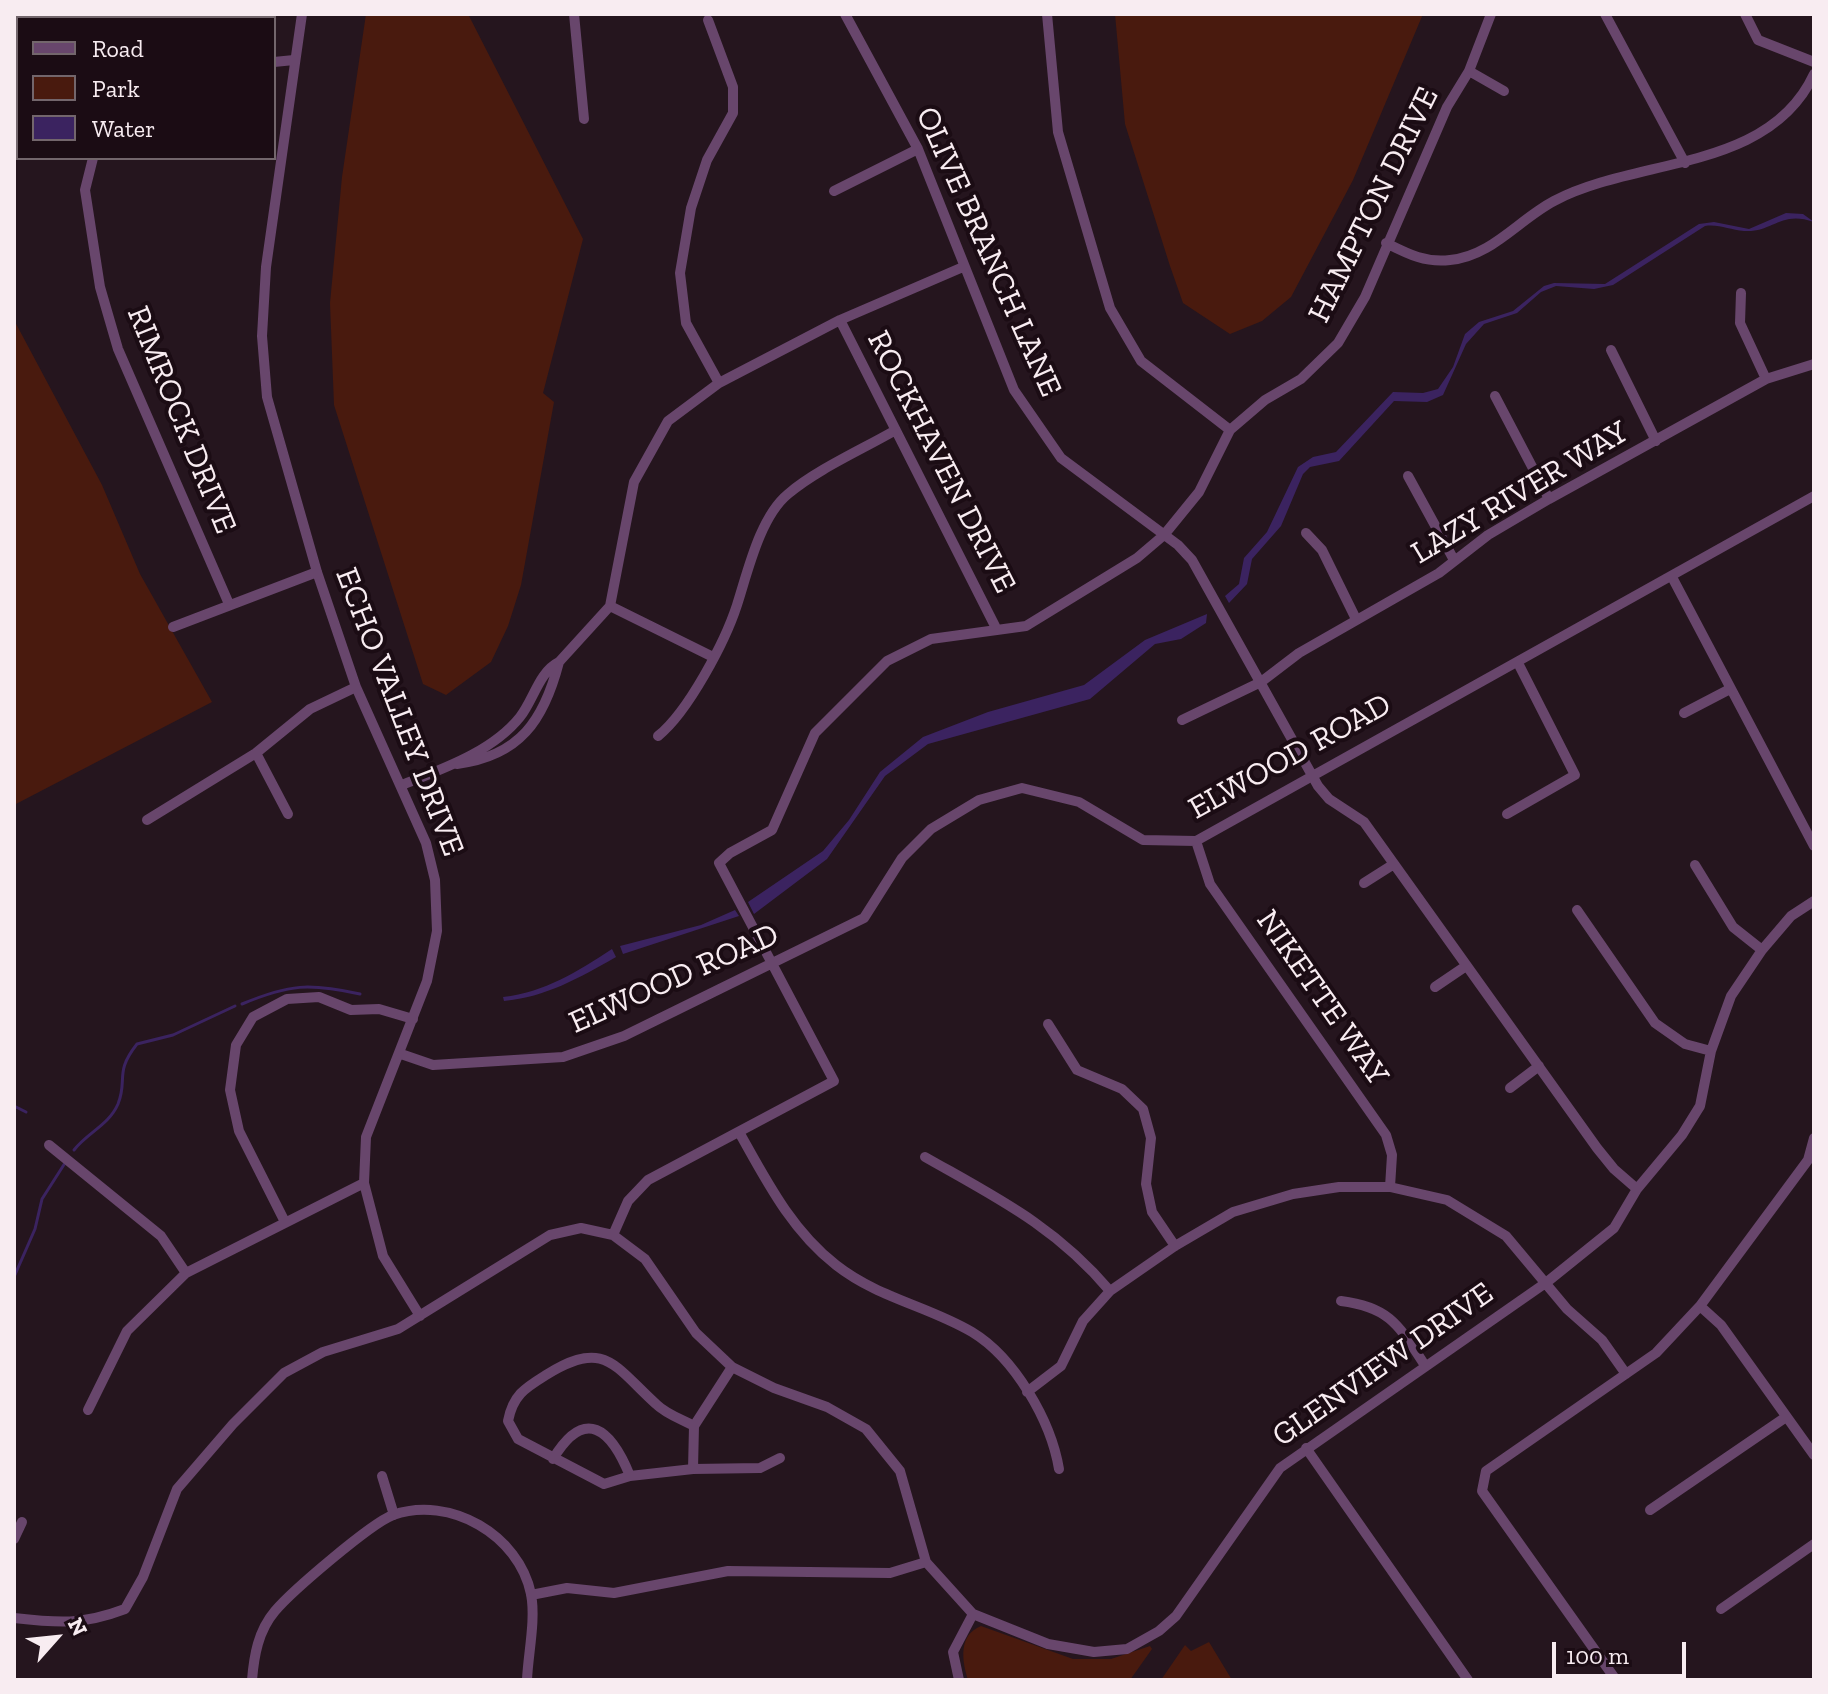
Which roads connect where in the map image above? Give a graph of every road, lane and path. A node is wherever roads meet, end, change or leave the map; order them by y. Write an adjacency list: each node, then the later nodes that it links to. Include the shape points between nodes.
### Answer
1 (302, 14): 9 (street, ECHO VALLEY DRIVE)
2 (574, 14): 15 (street)
3 (845, 14): 16 (street, OLIVE BRANCH LANE)
4 (1047, 14): 29 (street, via 1058,132 1110,308 1141,361)
5 (1491, 14): 12 (street, HAMPTON DRIVE)
6 (1605, 14): 18 (street)
7 (1745, 14): 11 (street, via 1758,40)
8 (708, 20): 27 (street, via 733,87 733,113 707,160 691,208 680,273 686,323)
9 (294, 60): 10 (street); 38 (street, ECHO VALLEY DRIVE, via 262,336 267,397)
10 (276, 62)
11 (1814, 62)
12 (1469, 71): 14 (street); 20 (street, HAMPTON DRIVE, via 1447,107)
13 (1814, 74): 18 (street, via 1804,96 1782,118 1719,152)
14 (1504, 91)
15 (584, 119)
16 (918, 149): 19 (street); 21 (street, OLIVE BRANCH LANE)
17 (92, 160): 40 (street, RIMROCK DRIVE, via 85,190 100,287 118,349)
18 (1685, 163): 20 (street, via 1599,182 1554,201 1478,254 1421,260)
19 (834, 191)
20 (1386, 243): 29 (street, HAMPTON DRIVE, via 1365,297 1338,343 1301,379)
21 (963, 267): 23 (street); 36 (street, OLIVE BRANCH LANE, via 1014,390 1061,458)
22 (1741, 293): 26 (street, via 1740,323)
23 (840, 320): 27 (street); 30 (street, ROCKHAVEN DRIVE)
24 (1611, 350): 31 (street)
25 (1814, 364): 26 (street, LAZY RIVER WAY)
26 (1766, 379): 31 (street, LAZY RIVER WAY)
27 (719, 383): 41 (street, via 668,421 634,482)
28 (1495, 396): 34 (street)
29 (1230, 430): 36 (street, HAMPTON DRIVE, via 1199,492)
30 (894, 431): 44 (street, ROCKHAVEN DRIVE); 45 (street, via 786,495 755,544 736,608)
31 (1656, 441): 34 (street, LAZY RIVER WAY)
32 (1408, 476): 37 (street)
33 (1814, 496): 39 (street, ELWOOD ROAD)
34 (1549, 499): 37 (street, LAZY RIVER WAY)
35 (1306, 533): 42 (street, via 1322,550)
36 (1164, 535): 44 (street, HAMPTON DRIVE, via 1137,558 1026,626); 48 (street, OLIVE BRANCH LANE, via 1203,575)
37 (1454, 560): 42 (street, LAZY RIVER WAY)
38 (317, 572): 40 (street); 49 (street, ECHO VALLEY DRIVE)
39 (1672, 577): 47 (street, ELWOOD ROAD); 50 (street)
40 (229, 604): 43 (street)
41 (610, 606): 45 (street); 46 (street)
42 (1356, 619): 48 (street, LAZY RIVER WAY)
43 (173, 627)
44 (996, 628): 69 (street, HAMPTON DRIVE, via 931,639 887,661 815,733 772,830 719,863)
45 (713, 657): 53 (street, via 670,726)
46 (559, 662): 55 (street, via 549,667 520,717 496,741); 55 (street, via 550,696 514,745 486,760)
47 (1518, 663): 56 (street, ELWOOD ROAD); 59 (street, via 1575,775)
48 (1261, 682): 52 (street, LAZY RIVER WAY); 56 (street, OLIVE BRANCH LANE)
49 (356, 687): 54 (street, via 310,709); 57 (street, ECHO VALLEY DRIVE)
50 (1730, 689): 51 (street); 62 (street)
51 (1684, 713)
52 (1182, 720)
53 (658, 736)
54 (256, 753): 58 (street); 60 (street)
55 (453, 764): 57 (street)
56 (1312, 775): 61 (street, ELWOOD ROAD); 63 (street, OLIVE BRANCH LANE, via 1329,799 1364,822)
57 (402, 785): 72 (street, ECHO VALLEY DRIVE, via 435,880 437,931)
58 (288, 814)
59 (1507, 814)
60 (147, 820)
61 (1196, 841): 69 (street, ELWOOD ROAD, via 1143,840 1079,802 1022,788 979,800 931,829 902,858 864,918); 84 (street, NIKETTE WAY, via 1210,884 1386,1135 1392,1155)
62 (1814, 846)
63 (1394, 864): 65 (street); 70 (street, OLIVE BRANCH LANE)
64 (1695, 865): 68 (street, via 1733,927)
65 (1364, 883)
66 (1814, 901): 68 (street, GLENVIEW DRIVE, via 1791,916)
67 (1577, 910): 74 (street, via 1655,1023 1685,1044)
68 (1762, 950): 74 (street, GLENVIEW DRIVE, via 1731,996)
69 (772, 966): 75 (street, ELWOOD ROAD, via 624,1036 563,1057 433,1065); 78 (street, HAMPTON DRIVE, via 834,1081)
70 (1466, 966): 71 (street); 76 (street, OLIVE BRANCH LANE)
71 (1435, 987)
72 (413, 1019): 75 (street, ECHO VALLEY DRIVE); 86 (street, via 379,1009 351,1010 319,997 287,999 253,1017 236,1045 230,1090 239,1131)
73 (1048, 1024): 88 (street, via 1077,1070 1122,1089 1143,1109 1151,1138 1146,1184 1152,1212)
74 (1711, 1051): 85 (street, GLENVIEW DRIVE, via 1700,1106)
75 (401, 1054): 83 (street, ECHO VALLEY DRIVE, via 366,1137)
76 (1539, 1066): 77 (street); 85 (street, OLIVE BRANCH LANE, via 1614,1169)
77 (1510, 1088)
78 (739, 1132): 87 (street, via 648,1180 628,1201); 98 (street, via 802,1233 836,1265 886,1297 973,1333 1008,1363)
79 (1814, 1138): 82 (street)
80 (49, 1145): 89 (street, via 161,1236)
81 (925, 1157): 91 (street, via 1038,1221 1082,1258)
82 (1811, 1162): 93 (street)
83 (364, 1183): 86 (street); 94 (street, ECHO VALLEY DRIVE, via 383,1256)
84 (1390, 1187): 88 (street, via 1293,1194 1233,1212); 90 (street, via 1447,1200 1506,1236)
85 (1637, 1189): 90 (street, GLENVIEW DRIVE, via 1614,1228)
86 (285, 1222): 89 (street)
87 (613, 1235): 94 (street, GLENVIEW DRIVE, via 581,1228 550,1235); 96 (street, GLENVIEW DRIVE, via 645,1259 696,1333)
88 (1175, 1246): 91 (street)
89 (186, 1273): 99 (street, via 127,1331)
90 (1547, 1282): 95 (street, GLENVIEW DRIVE); 97 (street)
91 (1110, 1291): 98 (street, via 1083,1321 1061,1366)
92 (1341, 1301): 95 (street, via 1369,1305 1396,1321)
93 (1700, 1306): 97 (street, via 1656,1353); 100 (street, via 1721,1325)
94 (420, 1316): 119 (street, GLENVIEW DRIVE, via 398,1329 323,1352 284,1373 177,1489 125,1609 92,1622)
95 (1424, 1364): 102 (street, GLENVIEW DRIVE)
96 (732, 1367): 101 (street); 115 (street, GLENVIEW DRIVE, via 866,1429 900,1471)
97 (1626, 1374): 124 (street, via 1486,1471 1482,1491)
98 (1027, 1392): 107 (street, via 1055,1448)
99 (88, 1410)
100 (1786, 1417): 103 (street); 110 (street)
101 (694, 1426): 105 (street, via 658,1407 618,1365 594,1357 567,1362 518,1392 508,1421 518,1439); 106 (street)
102 (1306, 1448): 118 (street, GLENVIEW DRIVE, via 1280,1468 1176,1616 1127,1649 1076,1652); 123 (street)
103 (1814, 1455)
104 (780, 1458): 106 (street, via 760,1468)
105 (553, 1459): 109 (street, via 604,1484); 109 (street, via 572,1433 582,1428 601,1431 618,1447)
106 (693, 1469): 109 (street)
107 (1059, 1469)
108 (382, 1476): 111 (street)
109 (630, 1476)
110 (1650, 1510)
111 (394, 1515): 116 (street, via 461,1515 486,1528 506,1546); 120 (street, via 367,1529 274,1612 254,1652)
112 (22, 1522): 113 (street)
113 (14, 1539)
114 (1814, 1544): 117 (street)
115 (926, 1562): 116 (street, via 890,1573 728,1571 614,1593 567,1588); 118 (street, GLENVIEW DRIVE)
116 (531, 1595): 121 (street)
117 (1721, 1609)
118 (973, 1614): 122 (street, via 953,1652)
119 (14, 1618)
120 (252, 1680)
121 (527, 1680)
122 (959, 1680)
123 (1468, 1680)
124 (1616, 1680)

